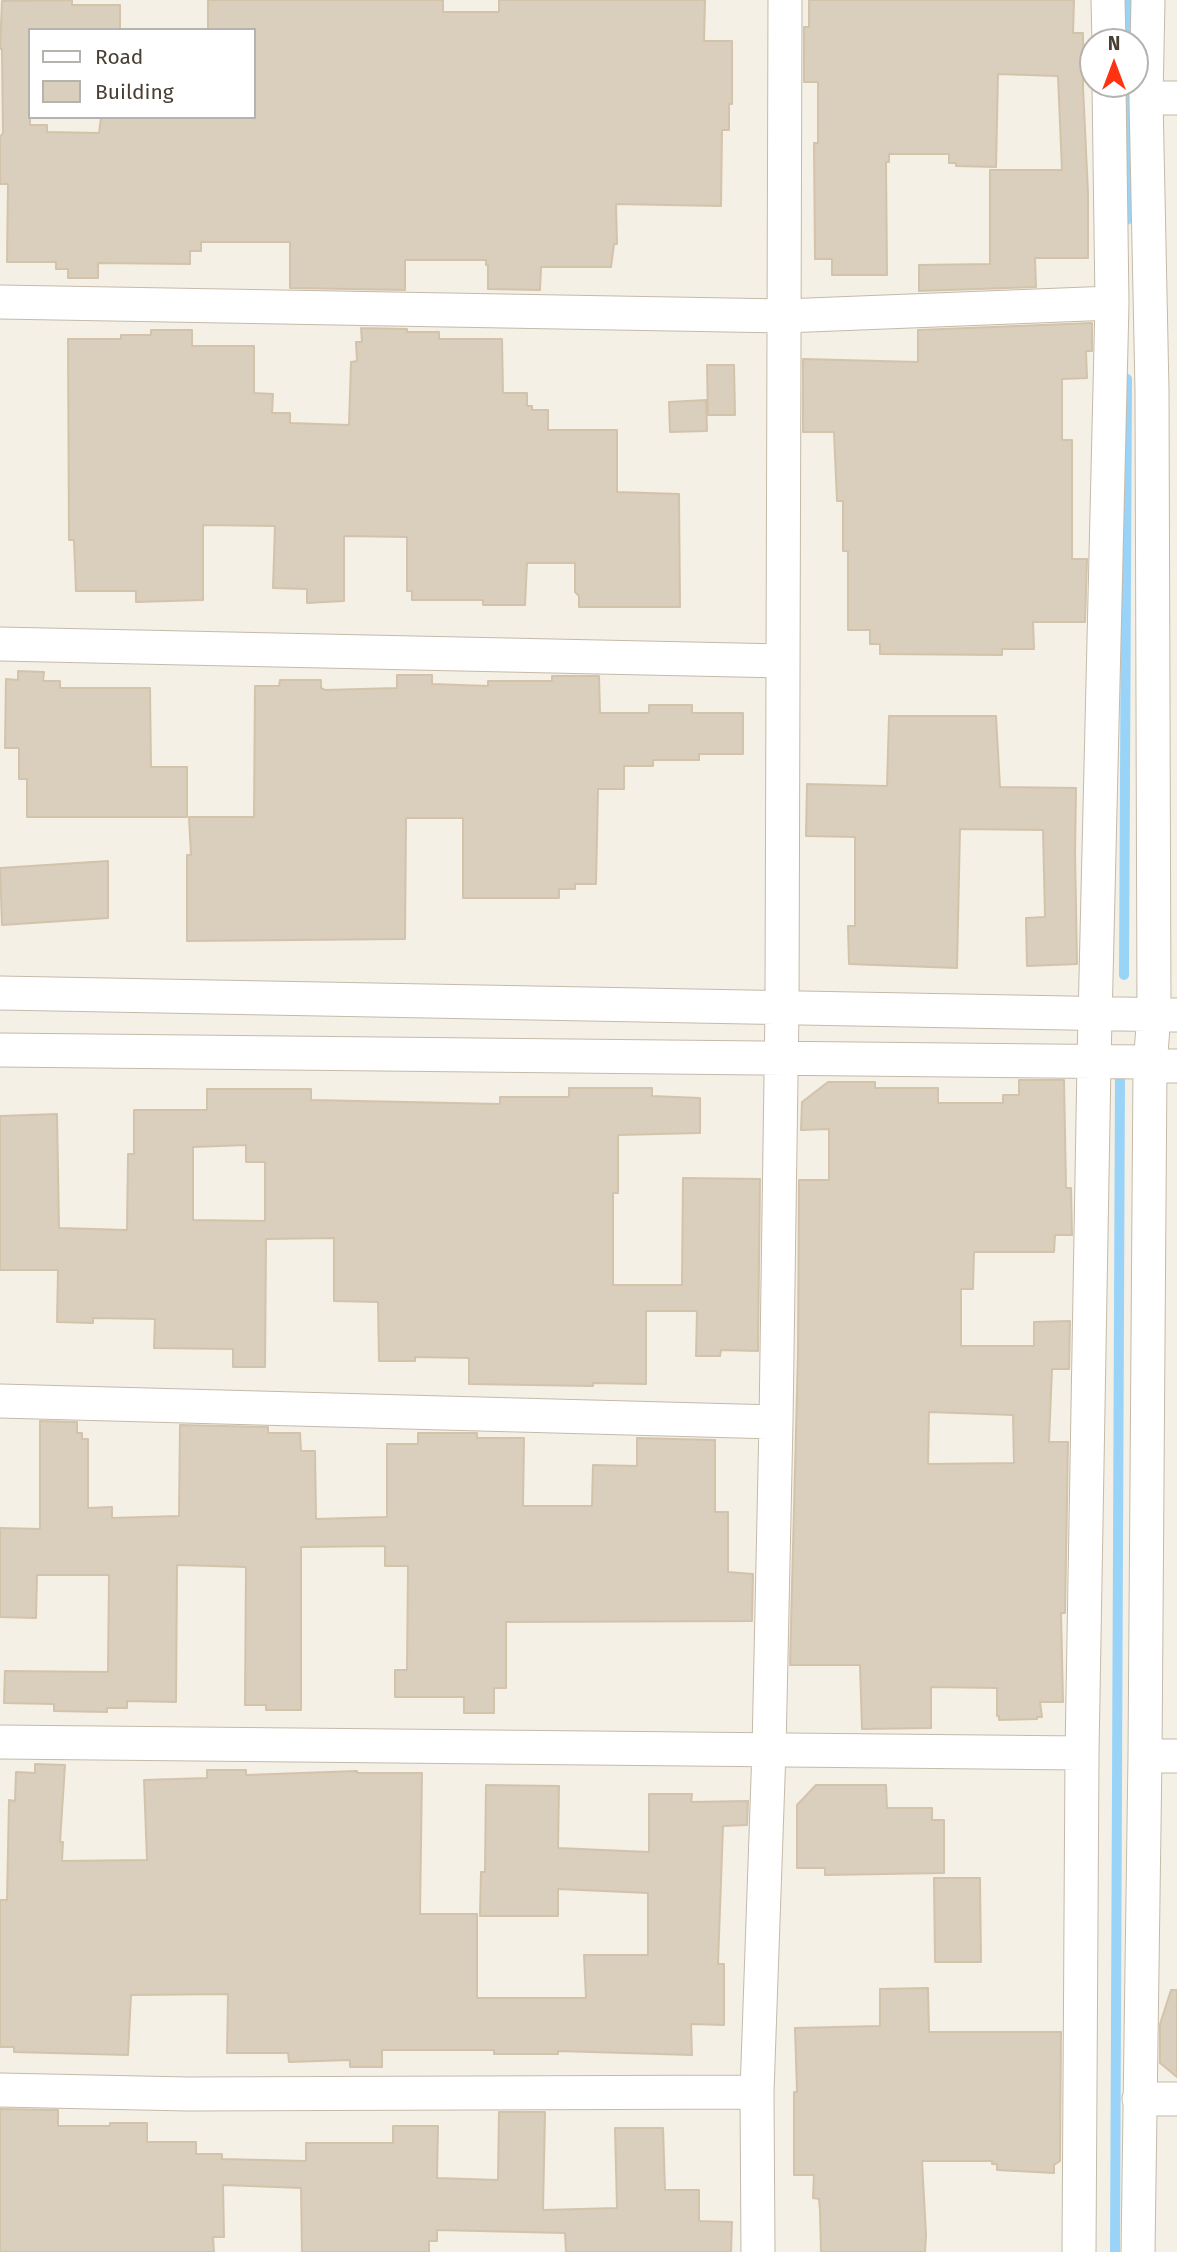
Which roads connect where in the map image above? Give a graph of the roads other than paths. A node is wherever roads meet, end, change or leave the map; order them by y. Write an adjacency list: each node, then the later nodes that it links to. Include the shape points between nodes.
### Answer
1 (785, 0): 9 (street)
2 (1108, 0): 4 (street)
3 (1148, 0): 6 (street)
4 (1109, 28)
5 (1109, 98): 8 (street)
6 (1161, 98): 10 (street)
7 (0, 302): 9 (street)
8 (1112, 303): 9 (street); 15 (street)
9 (784, 316): 12 (street)
10 (1165, 391): 16 (street)
11 (0, 644): 12 (street)
12 (783, 661): 14 (street)
13 (0, 993): 14 (street)
14 (782, 1008): 15 (street); 18 (street)
15 (1097, 1013): 16 (street); 19 (street)
16 (1166, 1015): 20 (street)
17 (0, 1050): 18 (street)
18 (780, 1059): 19 (street); 22 (street)
19 (1094, 1062): 20 (street); 25 (street)
20 (1163, 1066): 26 (street)
21 (0, 1401): 22 (street)
22 (776, 1422): 24 (street)
23 (0, 1742): 24 (street)
24 (769, 1750): 25 (street); 28 (street)
25 (1082, 1753): 32 (street)
26 (1161, 1756): 29 (street)
27 (0, 2090): 28 (street, via 188,2094)
28 (757, 2092): 31 (street)
29 (1139, 2099): 30 (street); 33 (street)
30 (1177, 2099)
31 (758, 2252)
32 (1080, 2252)
33 (1138, 2252)

